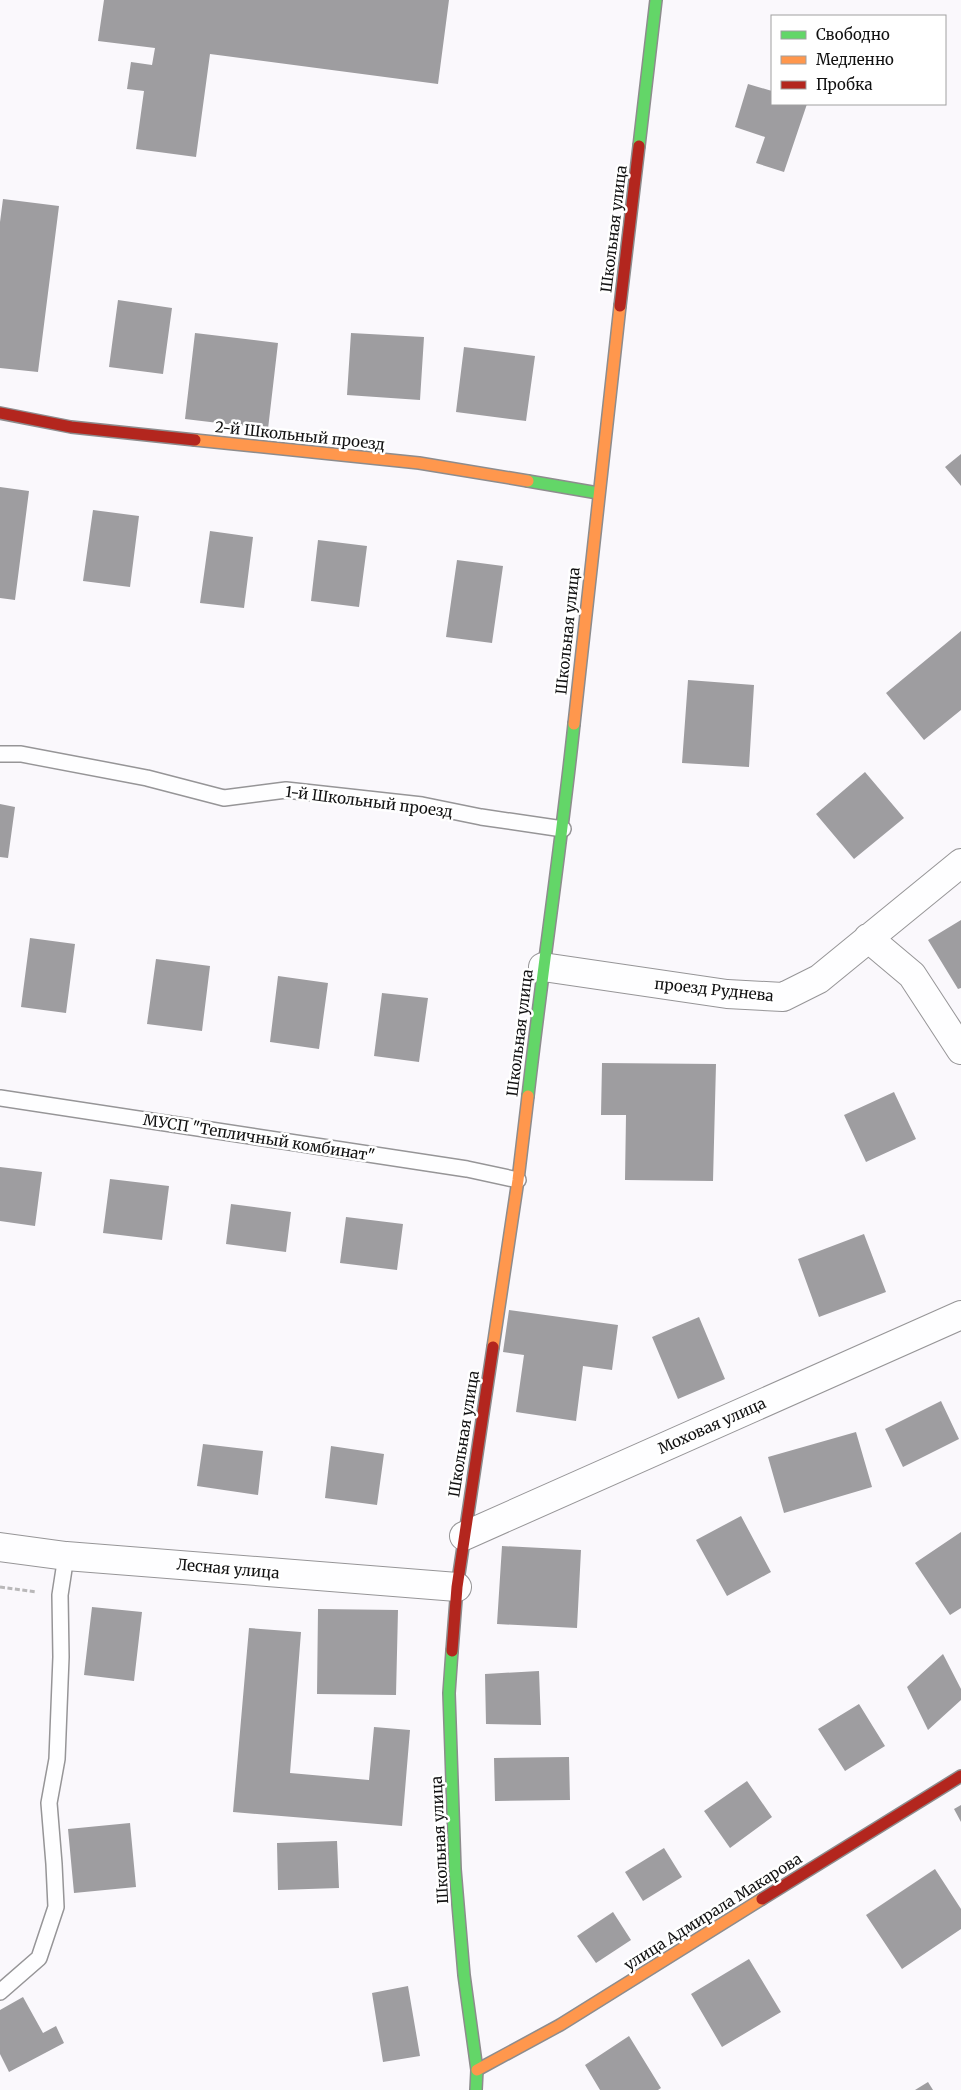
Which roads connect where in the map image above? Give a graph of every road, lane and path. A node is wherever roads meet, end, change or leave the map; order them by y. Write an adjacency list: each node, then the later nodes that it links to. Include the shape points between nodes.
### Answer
1 (656, 0): 3 (street, Школьная улица)
2 (0, 413): 3 (street, 2-й Школьный проезд, via 71,427 419,463)
3 (598, 493): 5 (street, Школьная улица)
4 (0, 754): 5 (lane, 1-й Школьный проезд, via 21,754 137,776 224,798 286,790 422,806)
5 (563, 829): 8 (street, Школьная улица)
6 (961, 863): 7 (street, проезд Руднева)
7 (868, 938): 8 (street, проезд Руднева, via 819,979 783,997 727,994); 9 (street, via 912,975)
8 (543, 967): 11 (street, Школьная улица)
9 (961, 1050)
10 (0, 1098): 11 (lane, МУСП "Тепличный комбинат", via 467,1169)
11 (518, 1180): 13 (street, Школьная улица)
12 (961, 1315): 13 (street, Моховая улица)
13 (464, 1536): 17 (street, Школьная улица)
14 (0, 1547): 15 (street, Лесная улица)
15 (66, 1556): 17 (street, Лесная улица); 18 (lane)
16 (0, 1587): 18 (path)
17 (457, 1587): 21 (street, Школьная улица, via 448,1693 455,1869 464,1976)
18 (60, 1596): 20 (lane, via 57,1759 49,1803 56,1906 39,1958)
19 (961, 1776): 21 (street, улица Адмирала Макарова, via 560,2025)
20 (0, 1992)
21 (477, 2070): 22 (street, Школьная улица)
22 (476, 2090)

